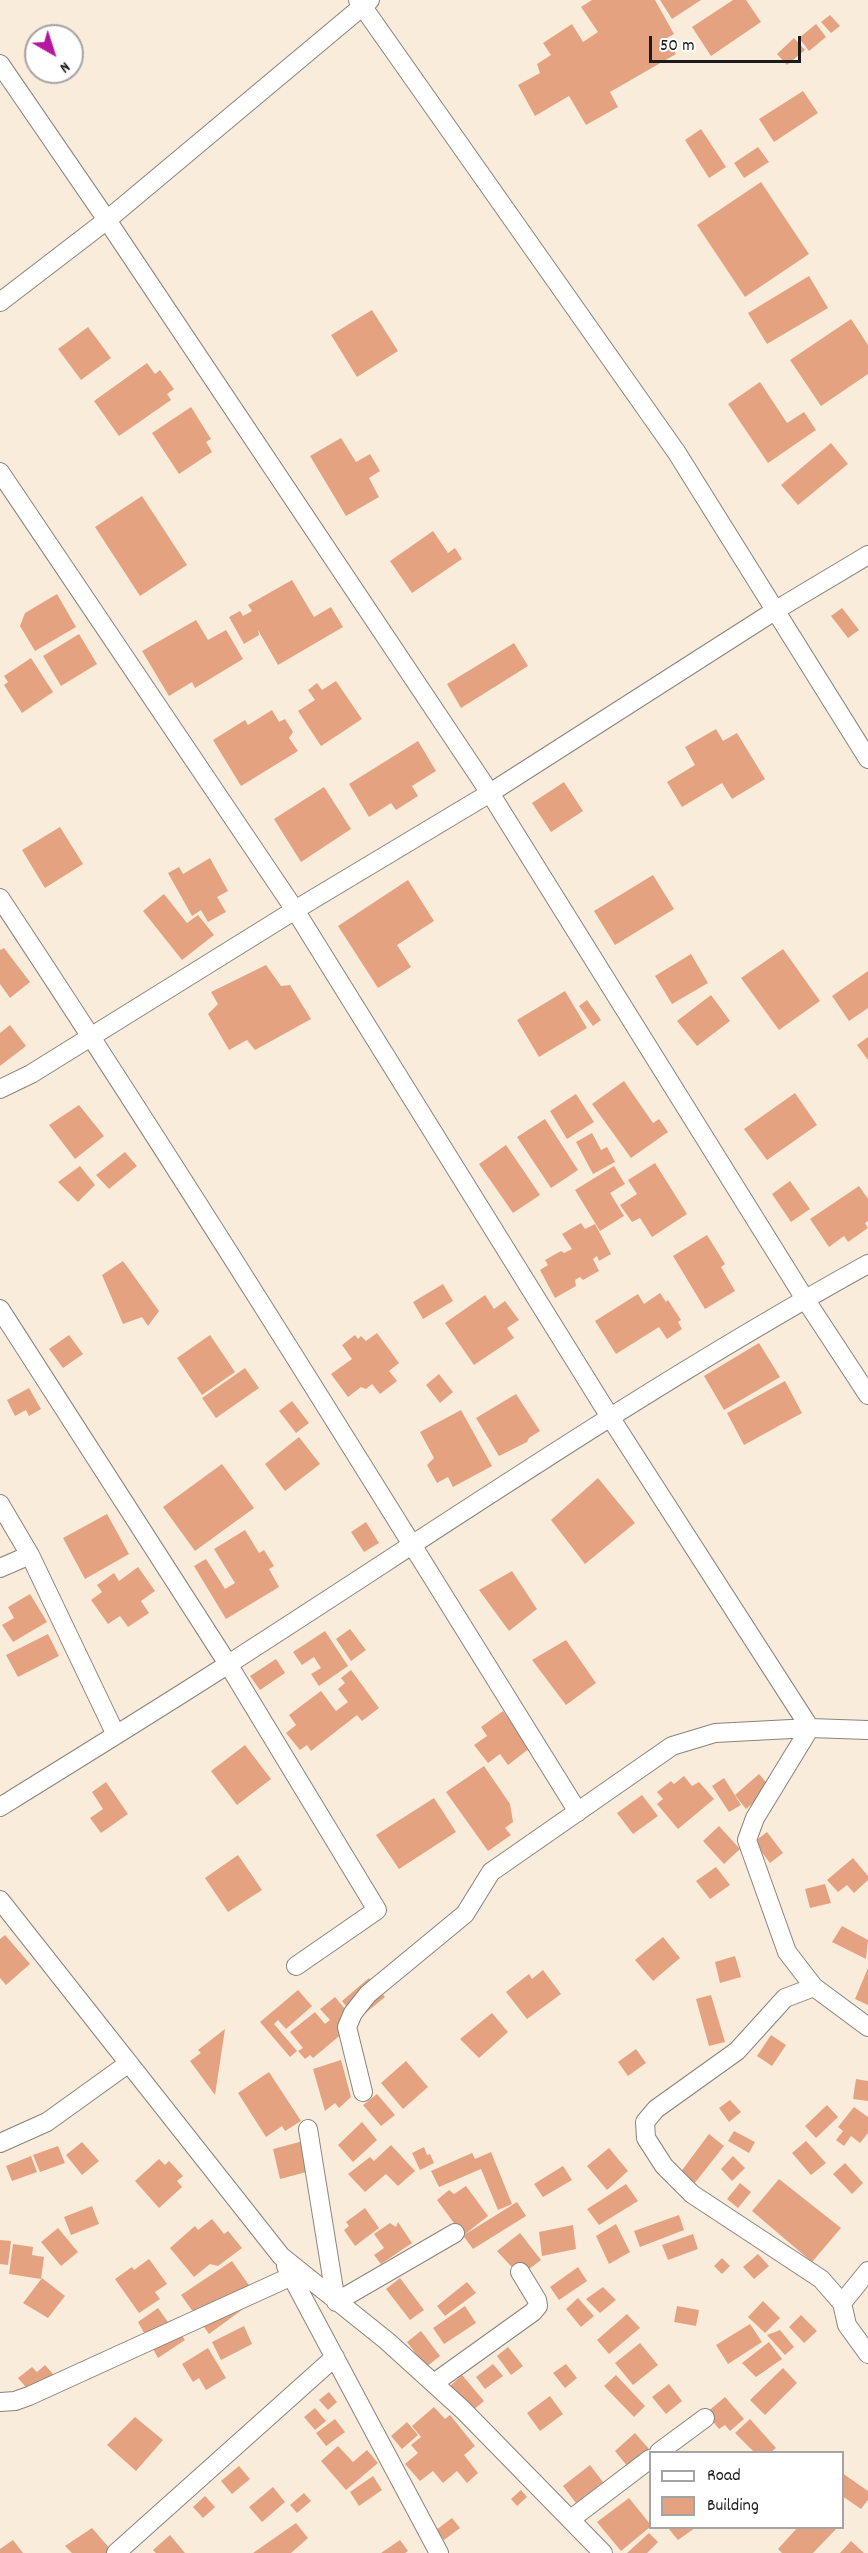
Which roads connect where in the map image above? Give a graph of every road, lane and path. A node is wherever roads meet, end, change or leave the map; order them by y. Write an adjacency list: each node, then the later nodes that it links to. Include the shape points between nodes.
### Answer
1 (363, 2): 3 (street); 7 (street, via 677,453)
2 (0, 64): 3 (street)
3 (107, 220): 4 (street); 9 (street)
4 (0, 302)
5 (0, 472): 11 (street)
6 (868, 555): 7 (street)
7 (776, 610): 8 (street); 9 (street)
8 (868, 759)
9 (490, 793): 11 (street); 15 (street)
10 (0, 898): 12 (street)
11 (295, 910): 12 (street); 18 (street)
12 (92, 1037): 13 (street); 20 (street)
13 (0, 1089)
14 (868, 1264): 15 (street)
15 (805, 1299): 17 (street); 18 (street)
16 (0, 1309): 23 (street)
17 (868, 1395)
18 (610, 1417): 20 (street); 24 (street)
19 (0, 1504): 21 (street)
20 (412, 1544): 23 (street); 28 (street)
21 (30, 1555): 22 (street); 26 (street)
22 (0, 1568)
23 (228, 1664): 26 (street); 30 (street, via 377,1910)
24 (810, 1728): 25 (street); 28 (street, via 715,1733 672,1746); 31 (street, via 755,1818 747,1840 787,1952)
25 (868, 1730)
26 (116, 1735): 27 (street)
27 (0, 1807)
28 (578, 1812): 34 (street, via 491,1872 465,1914 368,1994 353,2013 347,2027)
29 (0, 1900): 33 (street)
30 (296, 1966)
31 (814, 1987): 32 (street); 43 (street, via 785,1998 737,2051 656,2109 645,2122 646,2138 664,2166 692,2194 821,2279)
32 (867, 2025)
33 (129, 2063): 36 (street, via 47,2122); 38 (street)
34 (363, 2092)
35 (308, 2129): 42 (street)
36 (0, 2144)
37 (455, 2233): 42 (street)
38 (281, 2256): 41 (street); 42 (street)
39 (868, 2271): 43 (street)
40 (520, 2272): 46 (street, via 538,2306)
41 (292, 2276): 45 (street); 47 (street, via 29,2396)
42 (336, 2302): 46 (street)
43 (842, 2303): 44 (street, via 847,2325)
44 (868, 2354)
45 (335, 2357): 52 (street); 53 (street)
46 (434, 2384): 51 (street)
47 (0, 2402)
48 (705, 2418): 49 (street)
49 (660, 2451)
50 (649, 2460): 51 (street)
51 (571, 2519): 54 (street)
52 (116, 2553)
53 (439, 2553)
54 (603, 2553)

